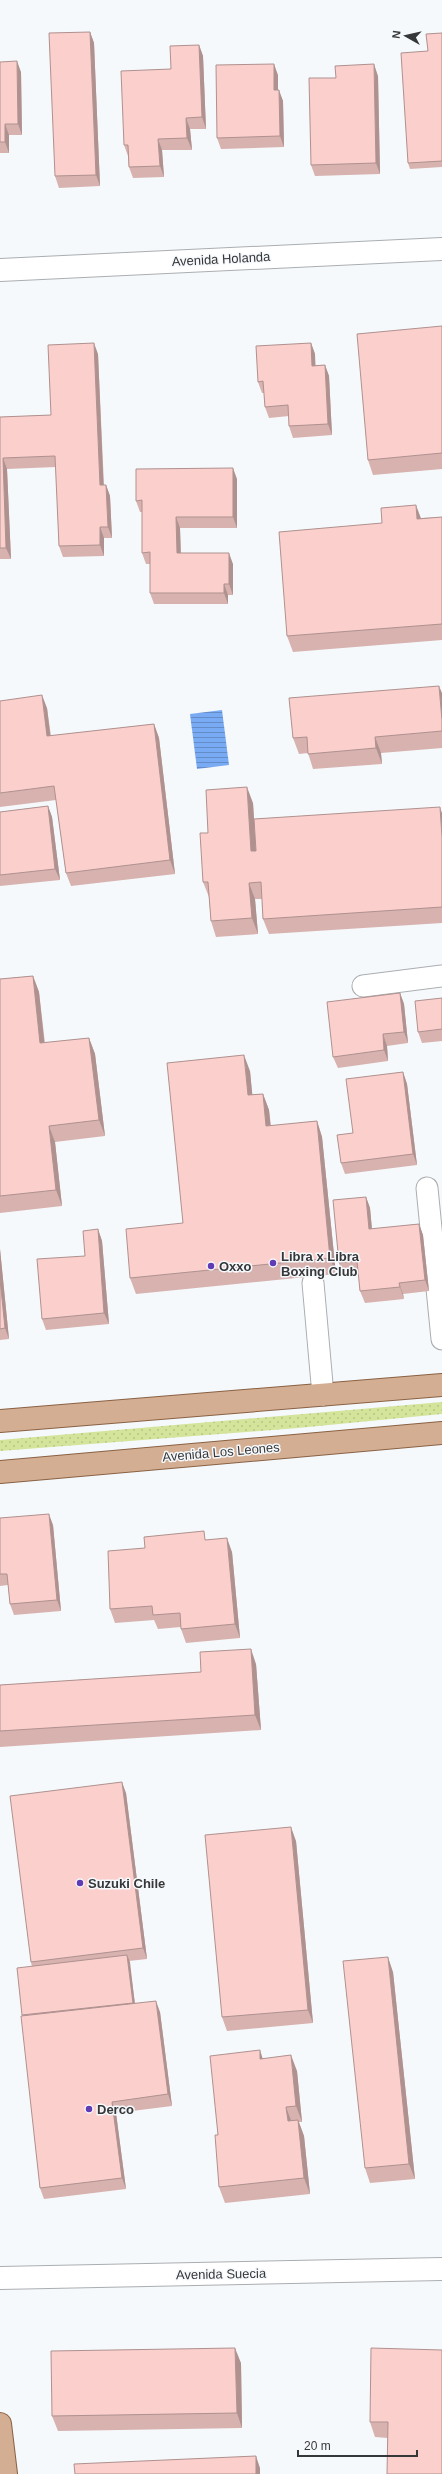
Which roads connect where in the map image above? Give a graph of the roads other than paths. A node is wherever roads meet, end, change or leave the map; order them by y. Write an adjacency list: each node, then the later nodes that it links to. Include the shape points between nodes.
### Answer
1 (442, 249): 2 (street, Avenida Holanda)
2 (0, 270)
3 (442, 976): 4 (lane)
4 (363, 986)
5 (427, 1188): 7 (lane)
6 (313, 1283): 9 (lane)
7 (442, 1340)
8 (442, 1385): 9 (main road)
9 (323, 1395): 10 (main road)
10 (0, 1421)
11 (442, 1433): 12 (main road, Avenida Los Leones)
12 (0, 1472)
13 (442, 2269): 14 (street, Avenida Suecia)
14 (0, 2278)
15 (0, 2424): 16 (main road)
16 (6, 2474)

